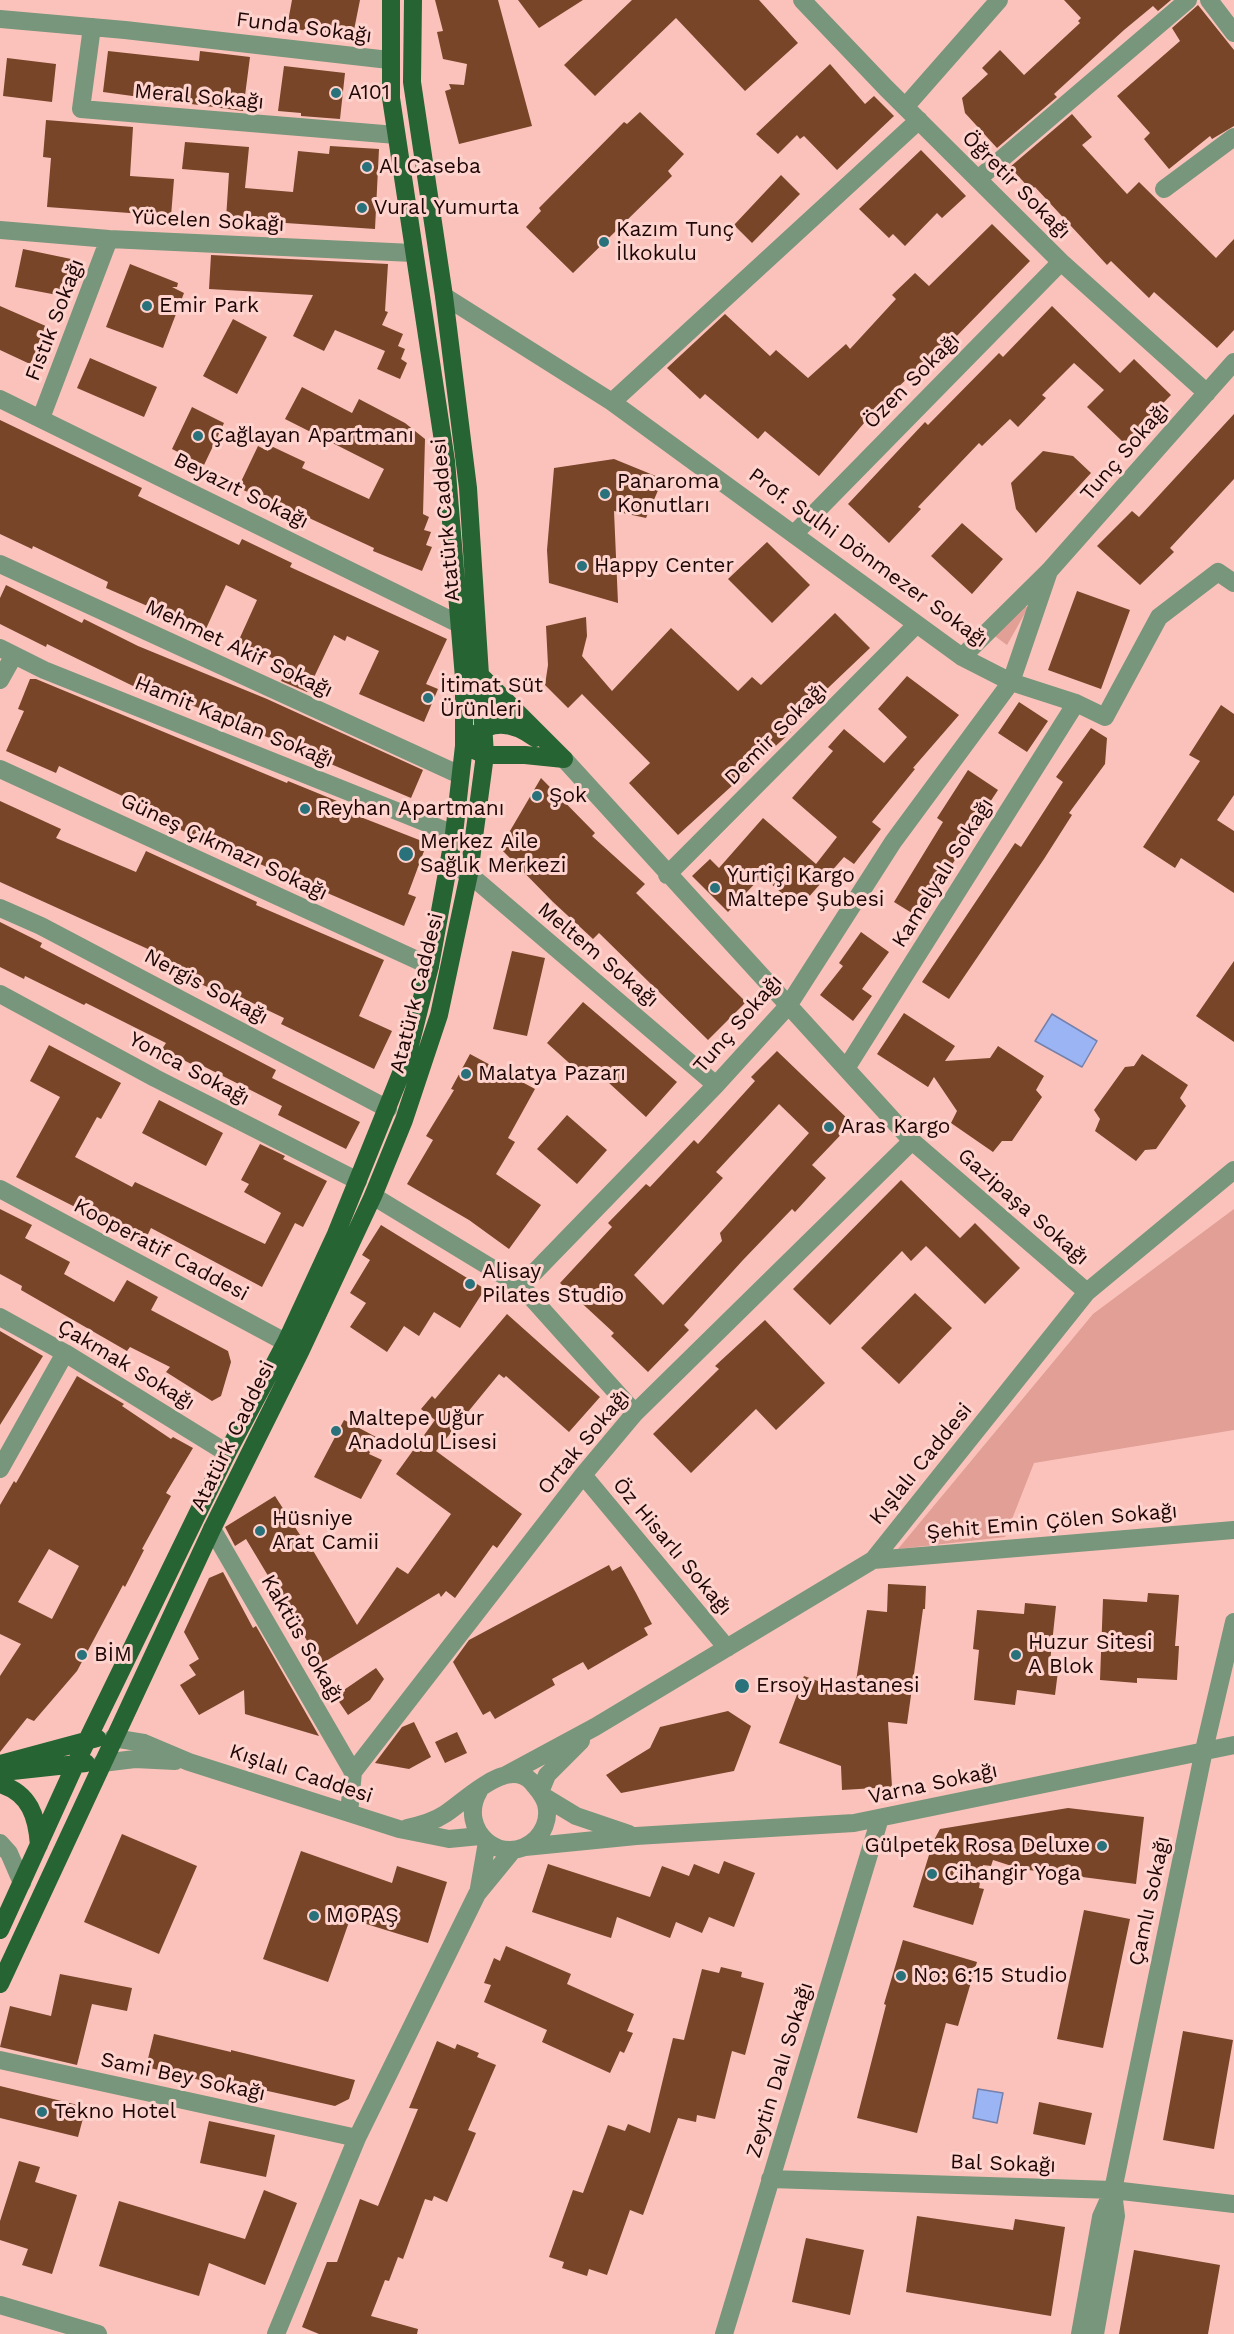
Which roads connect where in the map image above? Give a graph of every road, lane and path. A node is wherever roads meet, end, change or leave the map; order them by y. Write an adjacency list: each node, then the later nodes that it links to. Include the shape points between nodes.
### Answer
1 (392, 0): 10 (main road, Atatürk Caddesi)
2 (413, 0): 21 (main road, Atatürk Caddesi, via 413,91)
3 (802, 0): 11 (street, Öğretir Sokağı)
4 (999, 0): 11 (street)
5 (1188, 0): 15 (street)
6 (1209, 0): 9 (street)
7 (0, 19): 8 (street, Funda Sokağı)
8 (92, 27): 10 (street, Funda Sokağı); 13 (street, Meral Sokağı, via 81,109)
9 (1234, 33)
10 (389, 60): 13 (main road, Atatürk Caddesi)
11 (905, 107): 12 (street, Öğretir Sokağı)
12 (919, 120): 15 (street, Öğretir Sokağı); 25 (street)
13 (396, 135): 19 (main road, Atatürk Caddesi)
14 (1234, 137): 16 (street)
15 (978, 179): 20 (street, Öğretir Sokağı)
16 (1164, 189)
17 (0, 230): 18 (street, Yücelen Sokağı)
18 (109, 239): 19 (street, Yücelen Sokağı); 26 (street, Fıstık Sokağı)
19 (413, 253): 31 (main road, Atatürk Caddesi, via 446,461)
20 (1061, 262): 23 (street, Öğretir Sokağı); 27 (street, Özen Sokağı)
21 (444, 296): 25 (street, Prof. Sulhi Dönmezer Sokağı); 35 (main road, Atatürk Caddesi, via 468,488)
22 (1234, 362): 23 (street, Tunç Sokağı)
23 (1207, 393): 29 (street, Tunç Sokağı)
24 (0, 399): 26 (street, Beyazıt Sokağı)
25 (612, 402): 27 (street, Prof. Sulhi Dönmezer Sokağı)
26 (42, 418): 31 (street, Beyazıt Sokağı)
27 (795, 533): 32 (street, Prof. Sulhi Dönmezer Sokağı)
28 (0, 564): 44 (street, Mehmet Akif Sokağı)
29 (1049, 571): 34 (street, Tunç Sokağı); 37 (street, Tunç Sokağı)
30 (1234, 583): 38 (street, Prof. Sulhi Dönmezer Sokağı, via 1218,572 1160,617 1105,717)
31 (461, 625): 40 (main road, Atatürk Caddesi)
32 (916, 625): 34 (street, Prof. Sulhi Dönmezer Sokağı); 48 (street, Demir Sokağı)
33 (7, 652): 36 (street); 45 (street, Hamit Kaplan Sokağı)
34 (962, 657): 37 (street, Prof. Sulhi Dönmezer Sokağı)
35 (480, 675): 39 (main road, Atatürk Caddesi); 42 (main road)
36 (0, 680)
37 (1011, 682): 38 (street, Prof. Sulhi Dönmezer Sokağı); 52 (street, Tunç Sokağı, via 893,842)
38 (1076, 703): 53 (street, Kamelyalı Sokağı)
39 (483, 728): 40 (main road); 41 (main road, Atatürk Caddesi); 42 (main road, via 504,723 525,731)
40 (464, 746): 41 (main road); 44 (main road, Atatürk Caddesi)
41 (485, 755): 42 (main road); 47 (main road, Atatürk Caddesi)
42 (564, 759): 48 (street, Gazipaşa Sokağı)
43 (0, 769): 50 (street, Güneş Çıkmazı Sokağı)
44 (460, 775): 45 (main road, Atatürk Caddesi)
45 (454, 834): 46 (main road, Atatürk Caddesi)
46 (449, 863): 47 (street, Meltem Sokağı); 50 (main road, Atatürk Caddesi)
47 (469, 874): 54 (street, Meltem Sokağı); 60 (main road, Atatürk Caddesi, via 433,1035)
48 (667, 875): 52 (street, Gazipaşa Sokağı)
49 (0, 908): 55 (street, Nergis Sokağı)
50 (430, 966): 55 (main road, Atatürk Caddesi, via 406,1061)
51 (0, 994): 58 (street, Yonca Sokağı)
52 (788, 1006): 53 (street, Gazipaşa Sokağı); 54 (street, Tunç Sokağı)
53 (848, 1068): 56 (street, Gazipaşa Sokağı)
54 (716, 1085): 61 (street, Tunç Sokağı)
55 (388, 1109): 58 (main road, Atatürk Caddesi)
56 (912, 1141): 62 (street, Gazipaşa Sokağı); 66 (street, Ortak Sokağı)
57 (1234, 1170): 62 (street, Kışlalı Caddesi)
58 (358, 1181): 64 (main road, Atatürk Caddesi)
59 (0, 1189): 64 (street, Kooperatif Caddesi)
60 (373, 1196): 61 (street); 64 (main road, Atatürk Caddesi)
61 (521, 1286): 66 (street)
62 (1088, 1292): 72 (street, Kışlalı Caddesi)
63 (0, 1317): 65 (street, Çakmak Sokağı)
64 (293, 1346): 67 (main road, Atatürk Caddesi); 70 (main road, Atatürk Caddesi)
65 (65, 1353): 67 (street, Çakmak Sokağı); 68 (street)
66 (635, 1413): 69 (street, Ortak Sokağı)
67 (227, 1454): 76 (main road, Atatürk Caddesi)
68 (2, 1462)
69 (583, 1475): 74 (street, Öz Hisarlı Sokağı); 85 (street, Ortak Sokağı)
70 (212, 1529): 77 (main road, Atatürk Caddesi); 85 (street, Kaktüs Sokağı)
71 (1234, 1530): 72 (street, Şehit Emin Çölen Sokağı)
72 (873, 1560): 74 (street, Kışlalı Caddesi)
73 (1234, 1622): 79 (street, Çamlı Sokağı)
74 (727, 1648): 75 (street, Kışlalı Caddesi)
75 (595, 1727): 86 (street, Kışlalı Caddesi); 89 (street, Kışlalı Caddesi, via 547,1775)
76 (90, 1738): 77 (main road); 81 (main road, Atatürk Caddesi); 83 (main road)
77 (113, 1738): 80 (street, Kışlalı Caddesi, via 144,1743); 82 (main road, Atatürk Caddesi)
78 (1234, 1745): 79 (street, Varna Sokağı)
79 (1204, 1750): 91 (street, Varna Sokağı); 105 (street, Çamlı Sokağı)
80 (189, 1762): 82 (street, Kışlalı Caddesi, via 135,1759); 90 (street, Kışlalı Caddesi)
81 (76, 1763): 82 (main road); 84 (main road); 96 (main road, Atatürk Caddesi)
82 (102, 1763): 101 (main road, Atatürk Caddesi)
83 (0, 1764)
84 (0, 1772)
85 (353, 1772): 90 (street)
86 (506, 1775): 88 (street); 89 (street, via 524,1777)
87 (0, 1784): 96 (main road, via 18,1793 31,1806 38,1824)
88 (478, 1791): 92 (street, via 425,1825); 94 (street, via 472,1810 473,1824)
89 (541, 1794): 93 (street, via 576,1816); 97 (street, via 547,1808 543,1831)
90 (349, 1813): 92 (street, Kışlalı Caddesi)
91 (880, 1818): 93 (street, Varna Sokağı, via 854,1823); 104 (street, Zeytin Dalı Sokağı)
92 (399, 1829): 94 (street, Kışlalı Caddesi, via 449,1839)
93 (636, 1836): 97 (street, Varna Sokağı)
94 (483, 1839): 97 (street, via 504,1849); 99 (street)
95 (0, 1843): 98 (street, via 9,1853)
96 (39, 1845): 98 (main road, Atatürk Caddesi)
97 (519, 1848): 99 (street)
98 (22, 1883): 100 (main road, Atatürk Caddesi)
99 (477, 1894): 103 (street)
100 (0, 1930)
101 (0, 1984)
102 (0, 2060): 103 (street, Sami Bey Sokağı)
103 (357, 2138): 109 (street)
104 (770, 2179): 105 (street, Bal Sokağı); 110 (street, Zeytin Dalı Sokağı)
105 (1113, 2190): 106 (street, Bal Sokağı); 111 (street, Çamlı Sokağı, via 1101,2217); 112 (street, Çamlı Sokağı, via 1116,2216)
106 (1234, 2204)
107 (0, 2305): 108 (street)
108 (98, 2334)
109 (276, 2334)
110 (724, 2334)
111 (1080, 2334)
112 (1095, 2334)

